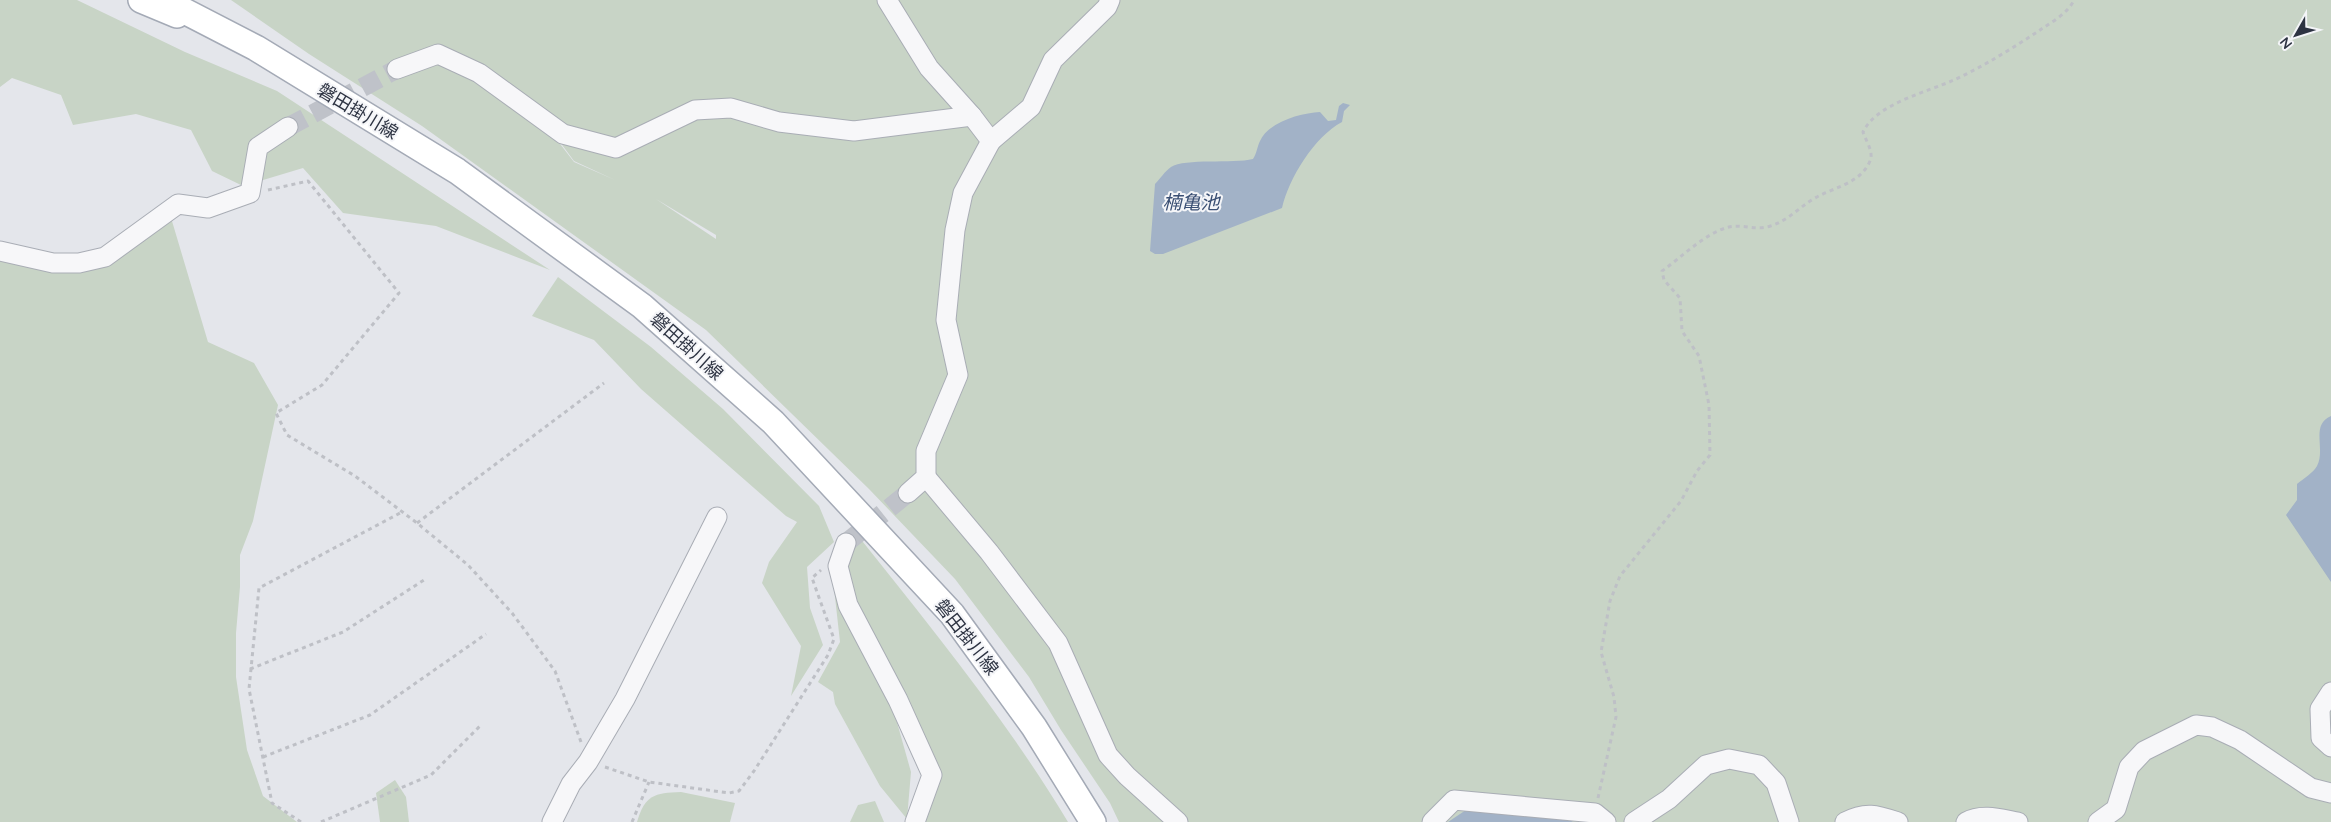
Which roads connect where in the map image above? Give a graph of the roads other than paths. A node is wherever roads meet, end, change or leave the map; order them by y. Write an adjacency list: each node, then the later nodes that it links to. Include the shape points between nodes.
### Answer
1 (141, 0): 6 (main road)
2 (163, 0): 6 (main road, 磐田掛川線)
3 (182, 0): 6 (main road)
4 (887, 0): 8 (street, via 929,68)
5 (1110, 0): 10 (street, via 1107,7 1054,60 1031,107)
6 (256, 48): 22 (main road, 磐田掛川線, via 457,171 642,306 773,422 952,614 1034,727)
7 (397, 69): 8 (street, via 438,54 479,73 564,134 616,148 695,110 730,108 779,122 854,131)
8 (972, 116): 10 (street)
9 (288, 127): 11 (street, via 258,147 250,193 208,208 178,204 106,257 53,263)
10 (991, 141): 12 (street, via 963,193 955,230 946,320 958,375 926,451)
11 (0, 251)
12 (926, 477): 13 (street); 23 (street, via 1058,643 1108,755 1126,776)
13 (908, 493)
14 (717, 517): 20 (street, via 625,699 588,762 571,784)
15 (845, 545): 21 (street, via 838,566 848,604 932,774)
16 (2331, 692): 17 (street, via 2320,709 2321,738)
17 (2331, 747)
18 (2331, 793): 31 (street, via 2311,788 2240,740 2212,727 2196,726 2144,751 2129,767 2116,809)
19 (1600, 818): 24 (street, via 1454,800)
20 (552, 822)
21 (915, 822)
22 (1094, 822)
23 (1178, 822)
24 (1432, 822)
25 (1634, 822): 26 (street, via 1669,799 1706,765 1729,759 1759,765 1765,771 1776,783)
26 (1789, 822)
27 (1845, 822): 28 (street, via 1858,815 1877,814)
28 (1898, 822)
29 (1966, 822): 30 (street, via 1993,817)
30 (2018, 822)
31 (2098, 822)

